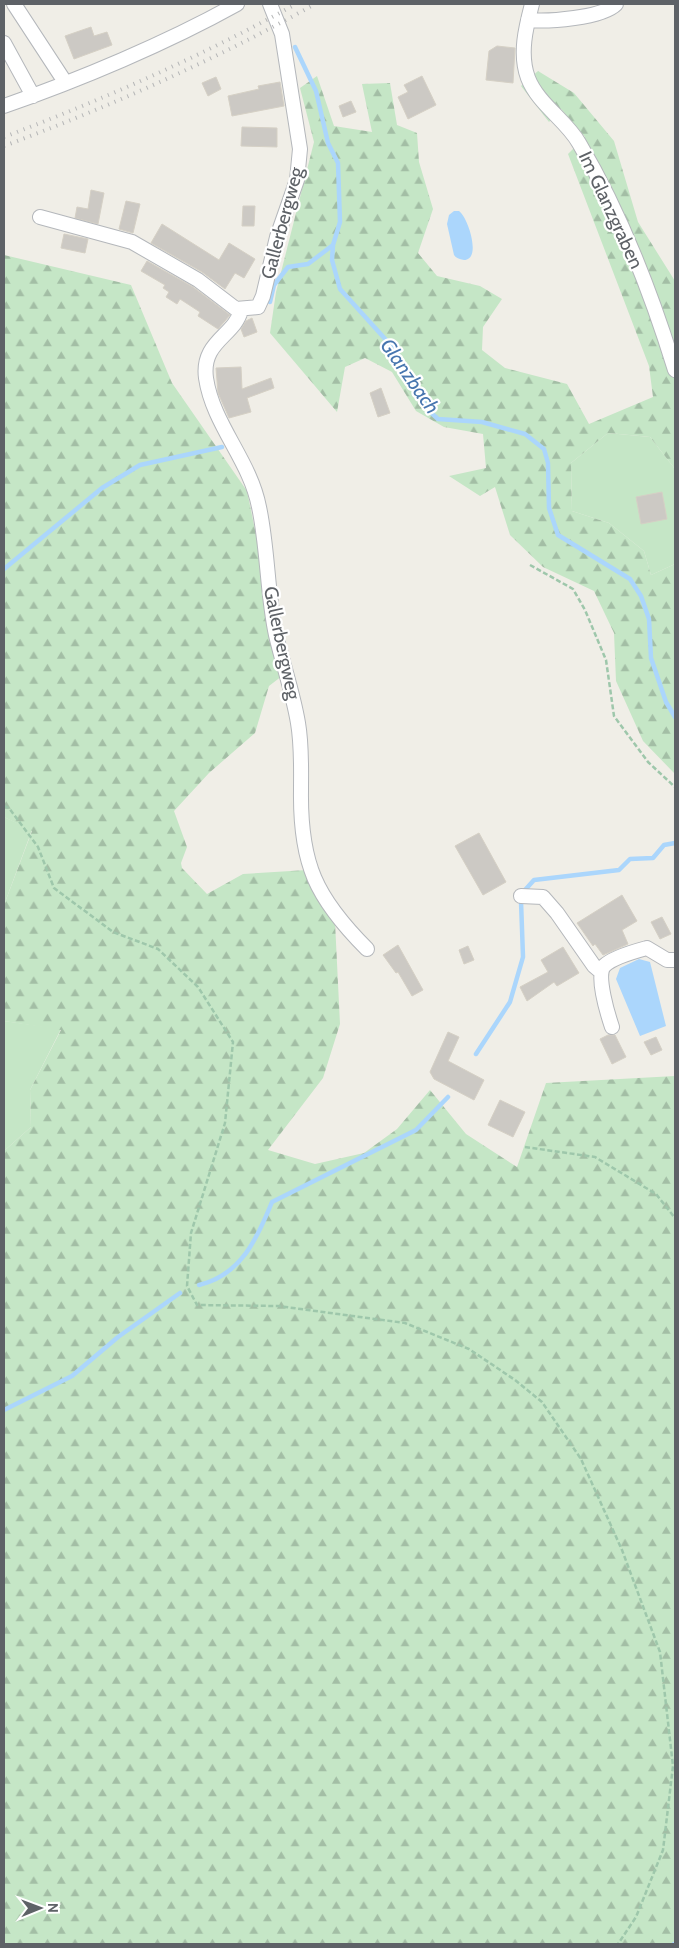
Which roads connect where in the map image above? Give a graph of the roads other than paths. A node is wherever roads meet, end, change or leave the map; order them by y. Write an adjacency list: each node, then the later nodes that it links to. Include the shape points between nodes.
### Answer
1 (14, 4): 8 (street)
2 (237, 4): 8 (street, via 173,36)
3 (270, 4): 12 (street, Gallerbergweg, via 282,34 300,165 277,237 261,303 258,307)
4 (532, 4): 6 (street, Im Glanzgraben)
5 (616, 4): 6 (street, via 607,11 544,22)
6 (528, 20): 13 (street, Im Glanzgraben, via 524,50 528,78 534,90 578,141 601,184 654,304)
7 (4, 43): 9 (street)
8 (66, 82): 9 (street)
9 (33, 96): 10 (street)
10 (4, 106)
11 (40, 217): 12 (street, via 132,242 198,280)
12 (240, 310): 15 (street, Gallerbergweg, via 236,321 214,345 206,378 220,422 251,477 259,507 276,634 298,724 304,843 309,866 323,898)
13 (675, 370)
14 (521, 896): 17 (street, via 543,897)
15 (367, 950)
16 (675, 960): 17 (street, via 667,960 648,948 607,964)
17 (601, 972): 18 (street)
18 (612, 1027)

